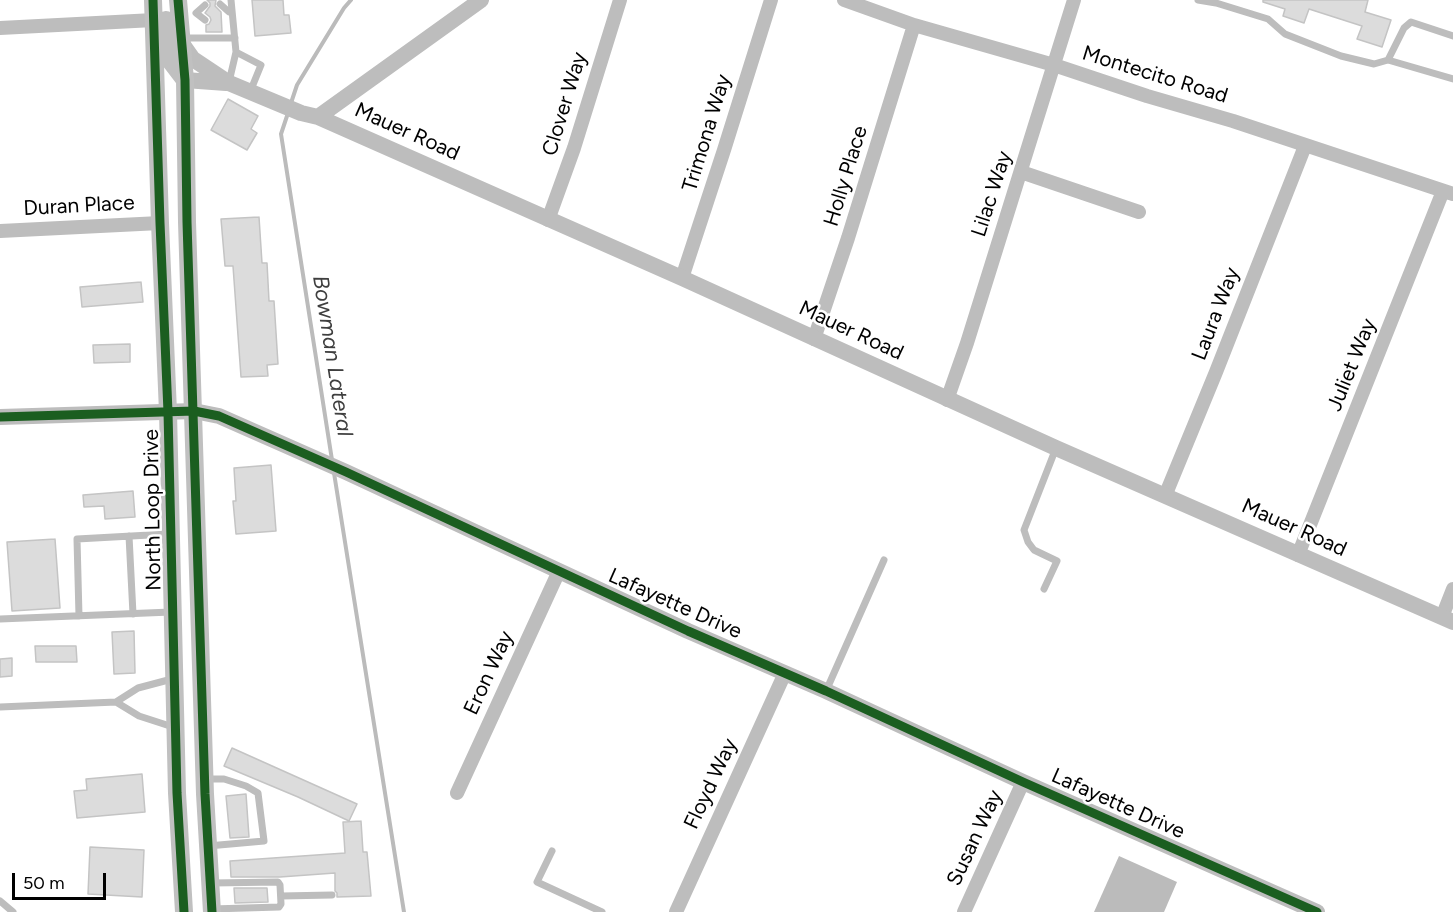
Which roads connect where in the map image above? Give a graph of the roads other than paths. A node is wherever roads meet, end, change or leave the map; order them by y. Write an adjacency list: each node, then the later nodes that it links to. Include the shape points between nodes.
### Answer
1 (153, 0): 16 (main road, North Loop Drive)
2 (165, 0): 27 (main road, via 169,59)
3 (231, 0): 14 (lane)
4 (481, 0): 30 (street)
5 (620, 0): 35 (street, Clover Way)
6 (771, 0): 38 (street, Trimona Way)
7 (844, 0): 18 (street, Montecito Road)
8 (1074, 0): 25 (street, Lilac Way)
9 (1198, 0): 10 (lane)
10 (1207, 1): 24 (lane, via 1268,19 1286,34 1341,56 1374,64)
11 (220, 4): 14 (lane)
12 (205, 5): 13 (lane)
13 (184, 9): 17 (lane); 22 (main road, North Loop Drive)
14 (231, 12): 15 (lane); 21 (lane)
15 (221, 19)
16 (154, 20): 19 (street); 36 (main road, North Loop Drive)
17 (205, 20)
18 (914, 25): 25 (street, Montecito Road); 39 (street, Holly Place)
19 (0, 28)
20 (1453, 36): 24 (lane, via 1412,22 1404,28)
21 (235, 38): 22 (lane); 23 (lane)
22 (181, 40): 27 (main road, North Loop Drive); 28 (street, Mauer Road, via 193,59)
23 (236, 52): 28 (lane); 29 (lane, via 261,65)
24 (1388, 60): 26 (lane)
25 (1054, 65): 31 (street, Montecito Road); 32 (street, Lilac Way)
26 (1453, 79)
27 (185, 80): 28 (street, Mauer Road); 41 (main road, North Loop Drive)
28 (229, 83): 29 (street, Mauer Road)
29 (250, 92): 30 (street, Mauer Road)
30 (318, 117): 35 (street, Mauer Road)
31 (1305, 146): 33 (street, Montecito Road); 45 (street, Laura Way)
32 (1021, 172): 34 (street); 40 (street, Lilac Way)
33 (1448, 193): 48 (street, Juliet Way)
34 (1139, 212)
35 (549, 220): 38 (street, Mauer Road)
36 (160, 223): 37 (street, Duran Place); 42 (main road, North Loop Drive)
37 (0, 231)
38 (682, 278): 39 (street, Mauer Road)
39 (814, 339): 40 (street, Mauer Road)
40 (947, 399): 44 (street, Mauer Road)
41 (194, 411): 42 (street, Lafayette Drive); 50 (street, Lafayette Drive, via 219,416); 65 (main road, North Loop Drive)
42 (168, 412): 43 (street, Lafayette Drive); 46 (main road, North Loop Drive)
43 (0, 417)
44 (1056, 448): 45 (street, Mauer Road); 51 (lane, via 1024,530 1034,550 1057,561)
45 (1165, 496): 48 (street, Mauer Road)
46 (171, 534): 47 (lane); 53 (main road, North Loop Drive)
47 (129, 536): 54 (lane); 55 (lane, via 77,539)
48 (1298, 555): 57 (street, Mauer Road)
49 (884, 560): 60 (lane)
50 (559, 571): 58 (street, Lafayette Drive); 67 (street, Eron Way)
51 (1044, 589)
52 (1453, 589): 57 (street)
53 (173, 612): 54 (lane); 59 (main road, North Loop Drive)
54 (133, 614): 55 (lane)
55 (79, 616): 56 (lane)
56 (0, 619)
57 (1447, 620)
58 (785, 673): 60 (street, Lafayette Drive); 78 (street, Floyd Way)
59 (175, 679): 61 (lane, via 138,688); 63 (main road, North Loop Drive)
60 (826, 691): 64 (street, Lafayette Drive)
61 (116, 702): 62 (lane); 63 (lane, via 140,716)
62 (0, 707)
63 (176, 728): 66 (main road, North Loop Drive)
64 (1023, 782): 79 (street, Susan Way); 80 (street, Lafayette Drive)
65 (205, 787): 66 (main road); 68 (main road, North Loop Drive); 68 (lane, via 224,779 258,793 264,841)
66 (177, 793): 76 (main road, North Loop Drive)
67 (457, 793)
68 (208, 846): 70 (main road, North Loop Drive)
69 (552, 851): 77 (lane, via 537,882)
70 (211, 883): 72 (lane, via 278,882); 74 (main road, North Loop Drive)
71 (332, 895): 72 (lane)
72 (281, 896): 74 (lane, via 279,907)
73 (0, 901): 75 (lane)
74 (212, 911)
75 (13, 912)
76 (184, 912)
77 (603, 912)
78 (676, 912)
79 (964, 912)
80 (1317, 912)

